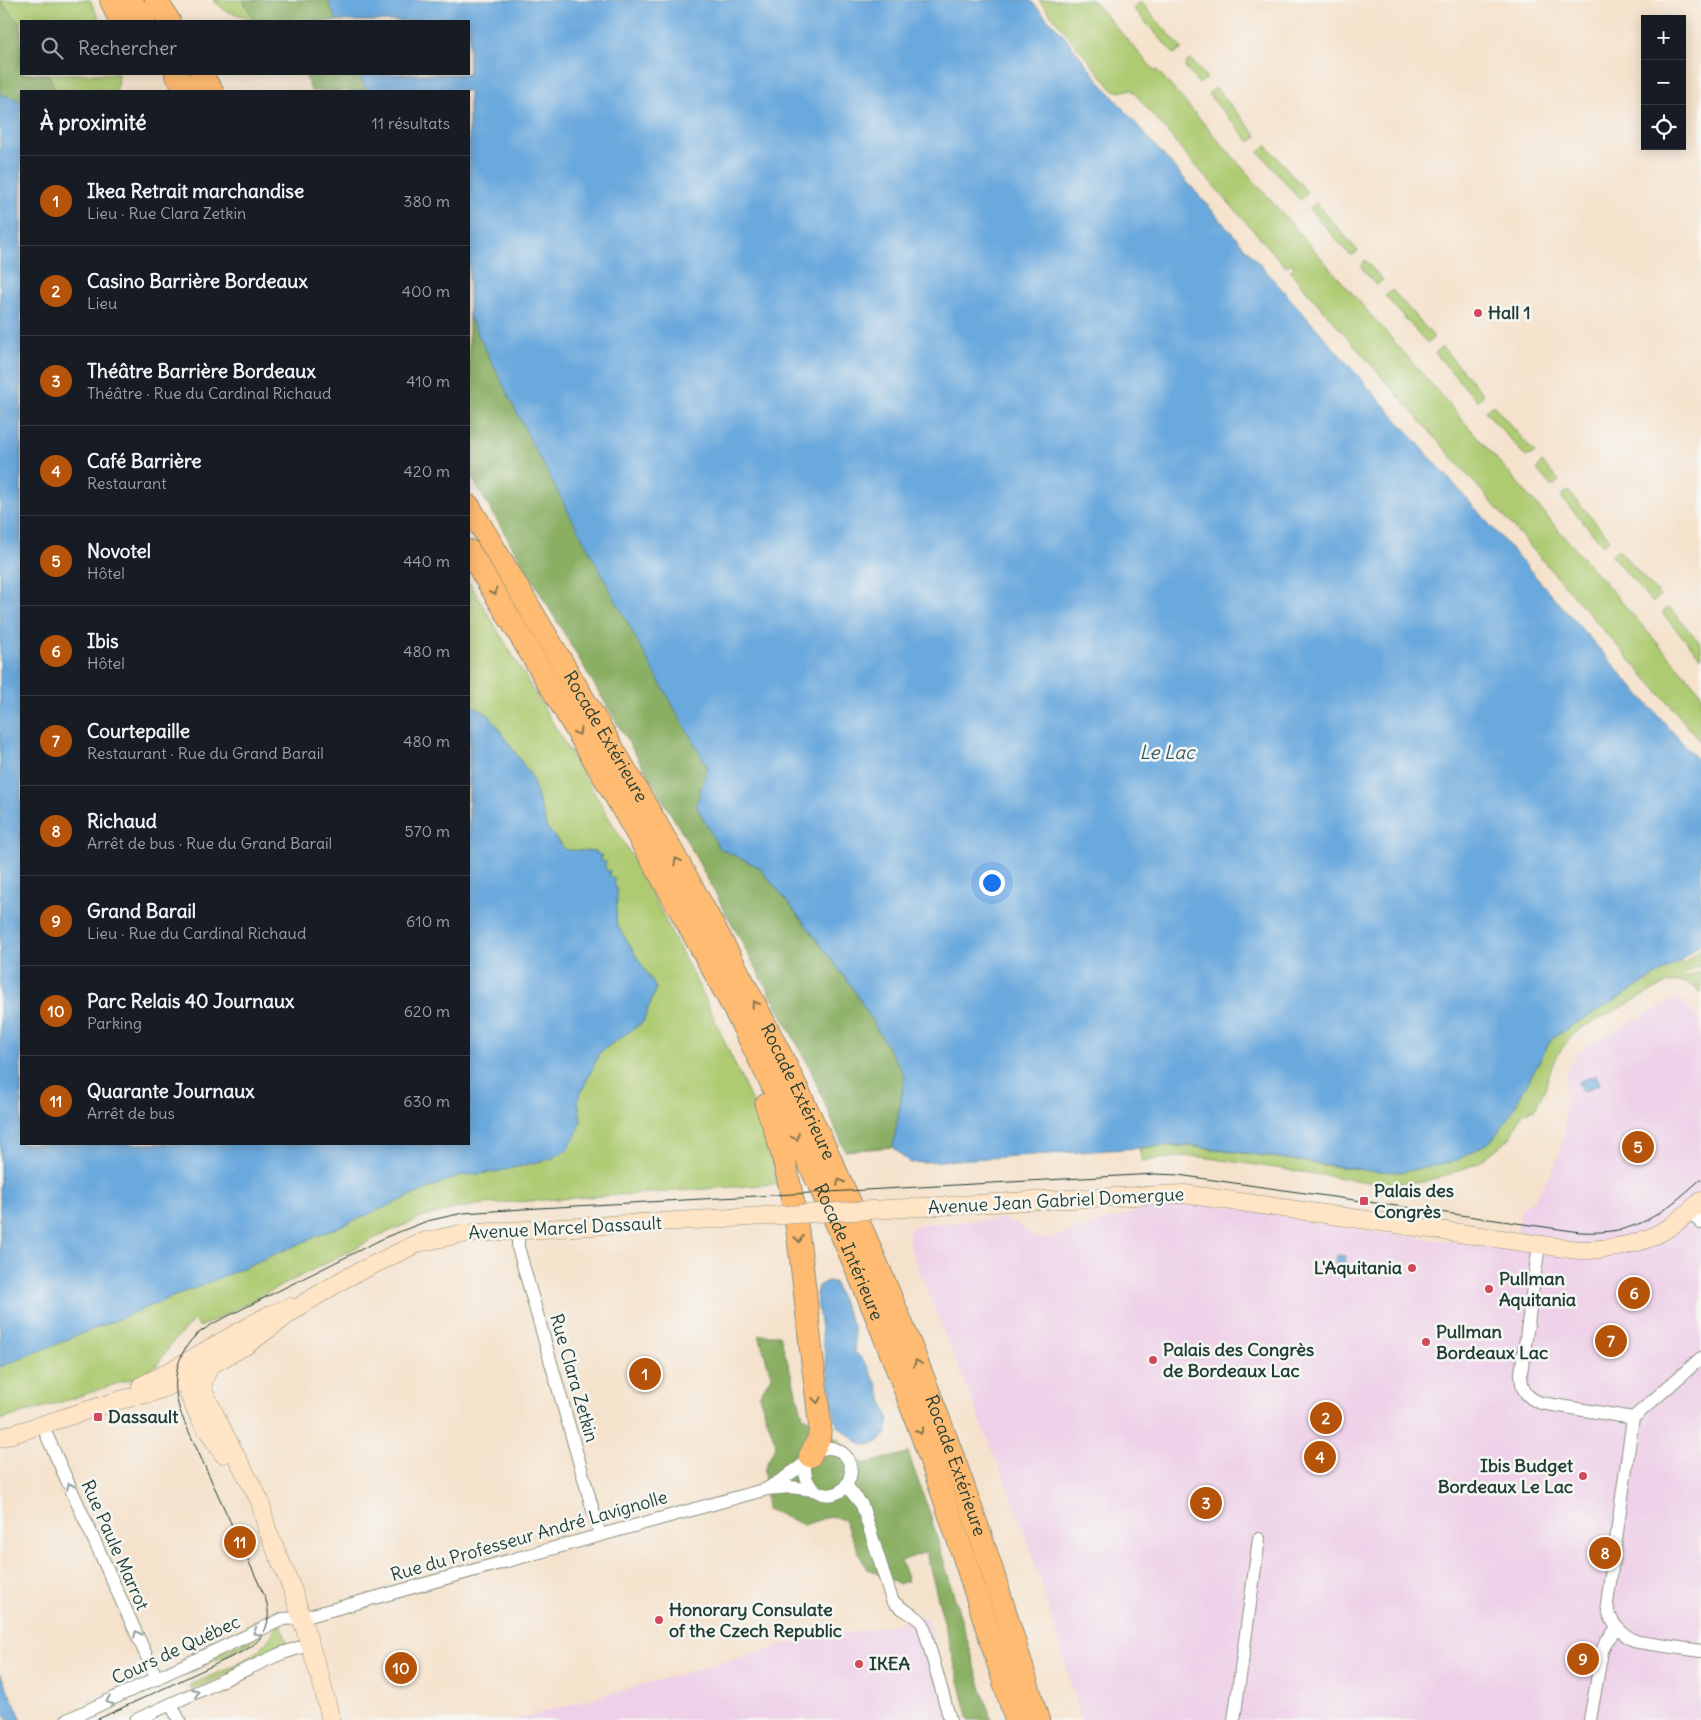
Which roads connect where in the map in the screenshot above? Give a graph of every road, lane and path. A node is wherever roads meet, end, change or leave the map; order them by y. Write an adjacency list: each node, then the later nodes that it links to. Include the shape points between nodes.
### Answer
1 (111, 0): 4 (highway)
2 (131, 0): 5 (highway)
3 (156, 0): 6 (highway)
4 (120, 20)
5 (143, 20)
6 (168, 20)
7 (177, 75): 9 (highway)
8 (203, 75): 10 (highway)
9 (186, 90)
10 (211, 90)
11 (470, 508): 35 (highway, Rocade Extérieure, one-way to 11, via 955,1463 905,1330 803,1101 716,929)
12 (470, 553): 13 (highway, Rocade Intérieure, one-way to 13)
13 (657, 868): 28 (highway, one-way to 28, via 761,1094 786,1162 797,1224 819,1418 819,1438); 35 (highway, Rocade Intérieure, one-way to 35, via 760,1060 838,1227)
14 (1697, 1211): 17 (street, Avenue Jean Gabriel Domergue, via 1662,1232 1624,1246 1578,1250)
15 (844, 1212): 16 (street, Avenue Marcel Dassault, bridge); 17 (street, Avenue Jean Gabriel Domergue, bridge, via 1184,1194)
16 (518, 1230): 18 (street, Avenue Marcel Dassault, via 460,1234 418,1244 346,1278); 33 (street, Rue Clara Zetkin, via 518,1247)
17 (1539, 1245): 24 (street, via 1521,1373 1525,1393 1541,1403)
18 (303, 1304): 20 (street, Avenue Marcel Dassault); 21 (street, Avenue Marcel Dassault, via 267,1316); 22 (street, Avenue Marcel Dassault, via 215,1355)
19 (1701, 1358): 24 (street)
20 (211, 1366): 22 (street, Avenue Marcel Dassault); 27 (street, via 204,1376 203,1390)
21 (170, 1371): 22 (street); 23 (street, Avenue Marcel Dassault)
22 (186, 1379): 23 (street, Avenue Marcel Dassault); 27 (street, via 218,1434); 32 (street, via 194,1407 250,1506)
23 (120, 1400): 25 (street, Avenue Marcel Dassault)
24 (1633, 1418): 37 (street, via 1607,1604)
25 (42, 1426): 26 (street, Avenue Marcel Dassault); 40 (street, Rue Paule Marrot, one-way to 25)
26 (0, 1438)
27 (236, 1455): 32 (street, via 260,1501)
28 (808, 1459): 29 (street, via 823,1448 839,1450 845,1455 851,1470); 30 (street, Rue du Professeur André Lavignolle, via 787,1477); 31 (street, via 805,1477)
29 (846, 1485): 31 (street, via 835,1493); 46 (street, via 862,1506 892,1600 923,1624)
30 (767, 1488): 31 (street, Rue du Professeur André Lavignolle); 33 (street, Rue du Professeur André Lavignolle)
31 (814, 1490)
32 (265, 1524): 36 (street)
33 (600, 1535): 36 (street, Rue du Professeur André Lavignolle)
34 (1259, 1539): 51 (street)
35 (988, 1593): 47 (highway); 48 (highway, Rocade Intérieure); 49 (highway, Rocade Extérieure); 50 (highway)
36 (302, 1618): 38 (street); 40 (street, Cours de Québec, one-way to 40, via 283,1619)
37 (1617, 1628): 39 (street, via 1638,1642); 52 (street, via 1602,1650)
38 (310, 1644): 41 (street, one-way to 38, via 280,1654); 45 (street)
39 (1701, 1651)
40 (157, 1679): 42 (street, Cours de Québec, one-way to 42)
41 (172, 1704): 43 (street); 44 (street)
42 (67, 1720)
43 (136, 1720)
44 (179, 1720)
45 (331, 1720)
46 (950, 1720)
47 (1005, 1720)
48 (1016, 1720)
49 (1038, 1720)
50 (1048, 1720)
51 (1234, 1720)
52 (1590, 1720)

